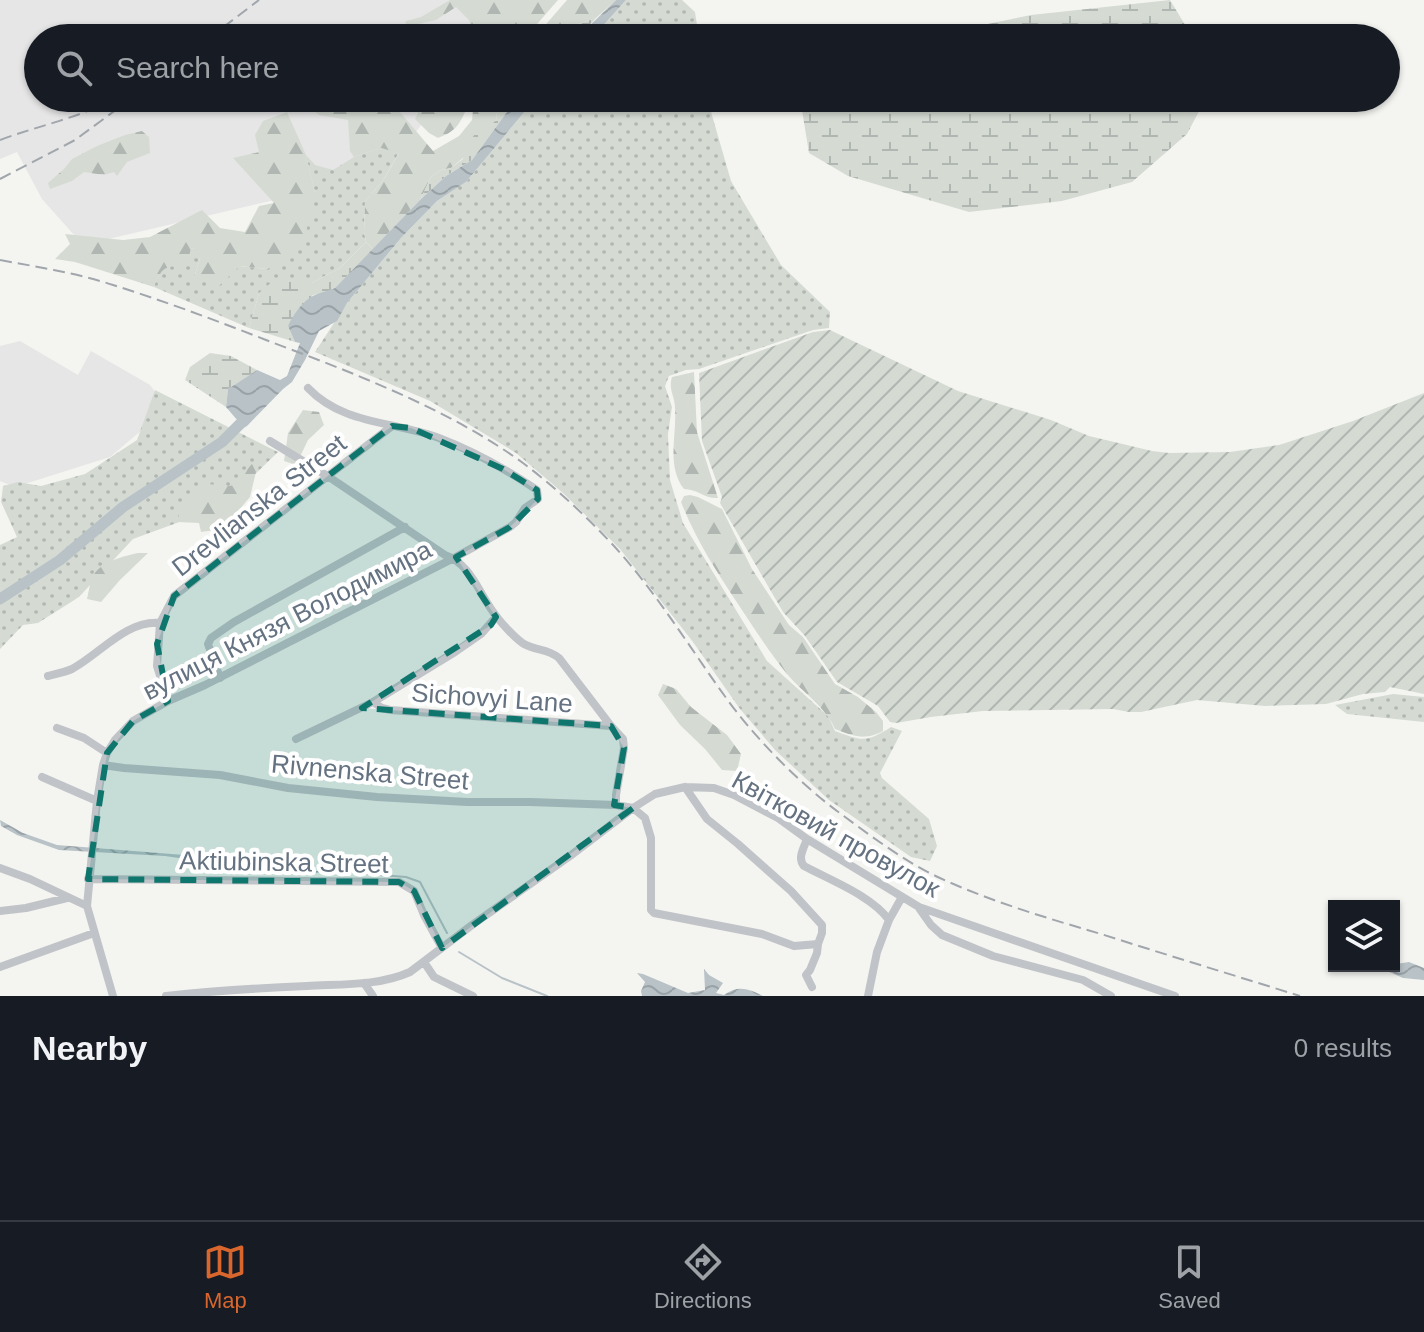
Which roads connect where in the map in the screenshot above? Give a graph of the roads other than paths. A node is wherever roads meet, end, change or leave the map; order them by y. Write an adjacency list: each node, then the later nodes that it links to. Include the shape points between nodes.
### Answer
1 (308, 388): 2 (street, via 337,409)
2 (392, 426): 4 (street, Drevlianska Street); 6 (street, вулиця Князя Володимира, via 456,444 537,490 538,499 510,527)
3 (270, 441): 4 (street)
4 (329, 477): 5 (street); 8 (street, Drevlianska Street, via 174,596)
5 (405, 527): 6 (street); 10 (street, via 211,638 208,644)
6 (454, 558): 7 (street); 10 (street, вулиця Князя Володимира)
7 (496, 617): 12 (street, via 455,652); 13 (street, via 524,645 559,658)
8 (160, 623): 9 (street, via 133,628 72,669); 11 (street, Drevlianska Street, via 157,666)
9 (48, 676)
10 (220, 678): 11 (street, вулиця Князя Володимира)
11 (168, 701): 16 (street, вулиця Князя Володимира, via 133,721)
12 (373, 702): 13 (street, Sichovyi Lane, via 390,710); 15 (street)
13 (611, 726): 21 (street, via 624,748)
14 (57, 728): 16 (street)
15 (296, 739)
16 (107, 753): 17 (street, вулиця Князя Володимира)
17 (103, 765): 20 (street, вулиця Князя Володимира); 21 (street, Rivnenska Street, via 377,797)
18 (42, 777): 20 (street)
19 (685, 787): 22 (street, Квітковий провулок, via 655,794); 23 (street, Квітковий провулок, via 734,795); 33 (street, via 707,819 817,919 822,925)
20 (97, 801): 25 (street, вулиця Князя Володимира)
21 (616, 805): 22 (street, Rivnenska Street)
22 (633, 808): 33 (street, via 645,818 651,838 654,913 762,934 794,946); 34 (street, Квітковий провулок)
23 (807, 839): 27 (street, Квітковий провулок); 31 (street, via 800,858 804,866 863,898)
24 (0, 868): 26 (street)
25 (88, 879): 28 (street); 34 (street, Aktiubinska Street, via 399,882 414,891)
26 (68, 897): 28 (street); 30 (street)
27 (902, 897): 29 (street, Квітковий провулок); 31 (street)
28 (87, 906): 32 (street)
29 (919, 907): 44 (street, via 942,935 993,956 1083,980); 45 (street, Квітковий провулок)
30 (0, 911)
31 (889, 920): 43 (street)
32 (94, 933): 36 (street); 39 (street)
33 (818, 944): 38 (street, via 806,975)
34 (442, 948): 35 (street, Квітковий провулок)
35 (424, 962): 37 (street, Квітковий провулок, via 401,976); 42 (street, via 434,977)
36 (0, 967)
37 (364, 983): 40 (street, Квітковий провулок); 41 (street)
38 (812, 987)
39 (113, 996)
40 (168, 996)
41 (373, 996)
42 (473, 996)
43 (868, 996)
44 (1111, 996)
45 (1175, 996)

